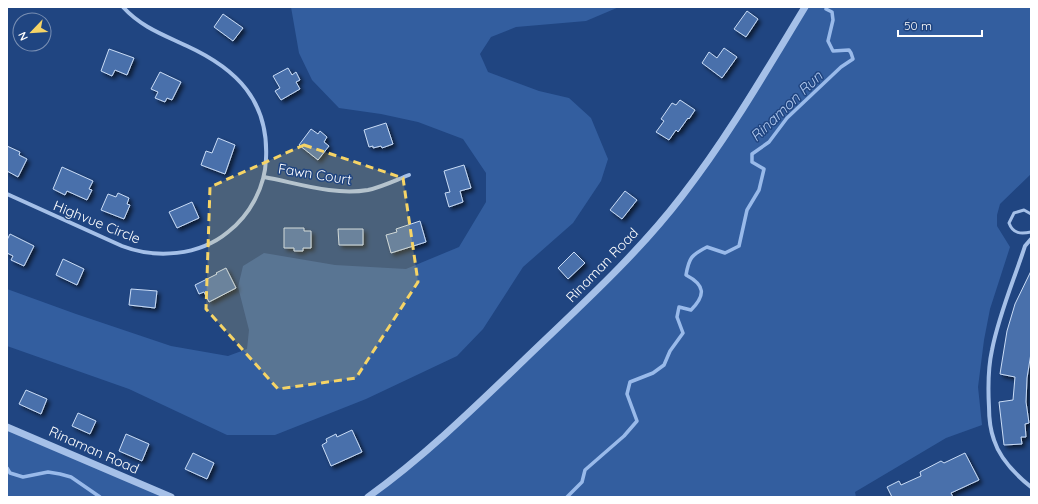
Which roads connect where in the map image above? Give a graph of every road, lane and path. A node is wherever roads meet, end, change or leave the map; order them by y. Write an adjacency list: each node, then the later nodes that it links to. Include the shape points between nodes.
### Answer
1 (123, 7): 4 (street, Highvue Circle, via 148,28 218,62 245,87 264,127)
2 (805, 7): 12 (street, Rinaman Road, via 737,117 682,196 656,227 565,322 466,415 391,481)
3 (409, 175): 4 (street, Fawn Court, via 379,187 352,191)
4 (264, 177): 5 (street, Highvue Circle, via 252,205 227,234 199,247 167,254 145,253 122,246)
5 (7, 194)
6 (1031, 214): 7 (lane, via 1024,210 1014,213 1009,223 1014,232)
7 (1031, 232)
8 (1031, 239): 10 (street, via 1025,246 992,350 988,390 990,425 994,441 1004,460)
9 (7, 427): 11 (street, Rinaman Road)
10 (1031, 487)
11 (171, 497)
12 (368, 497)

